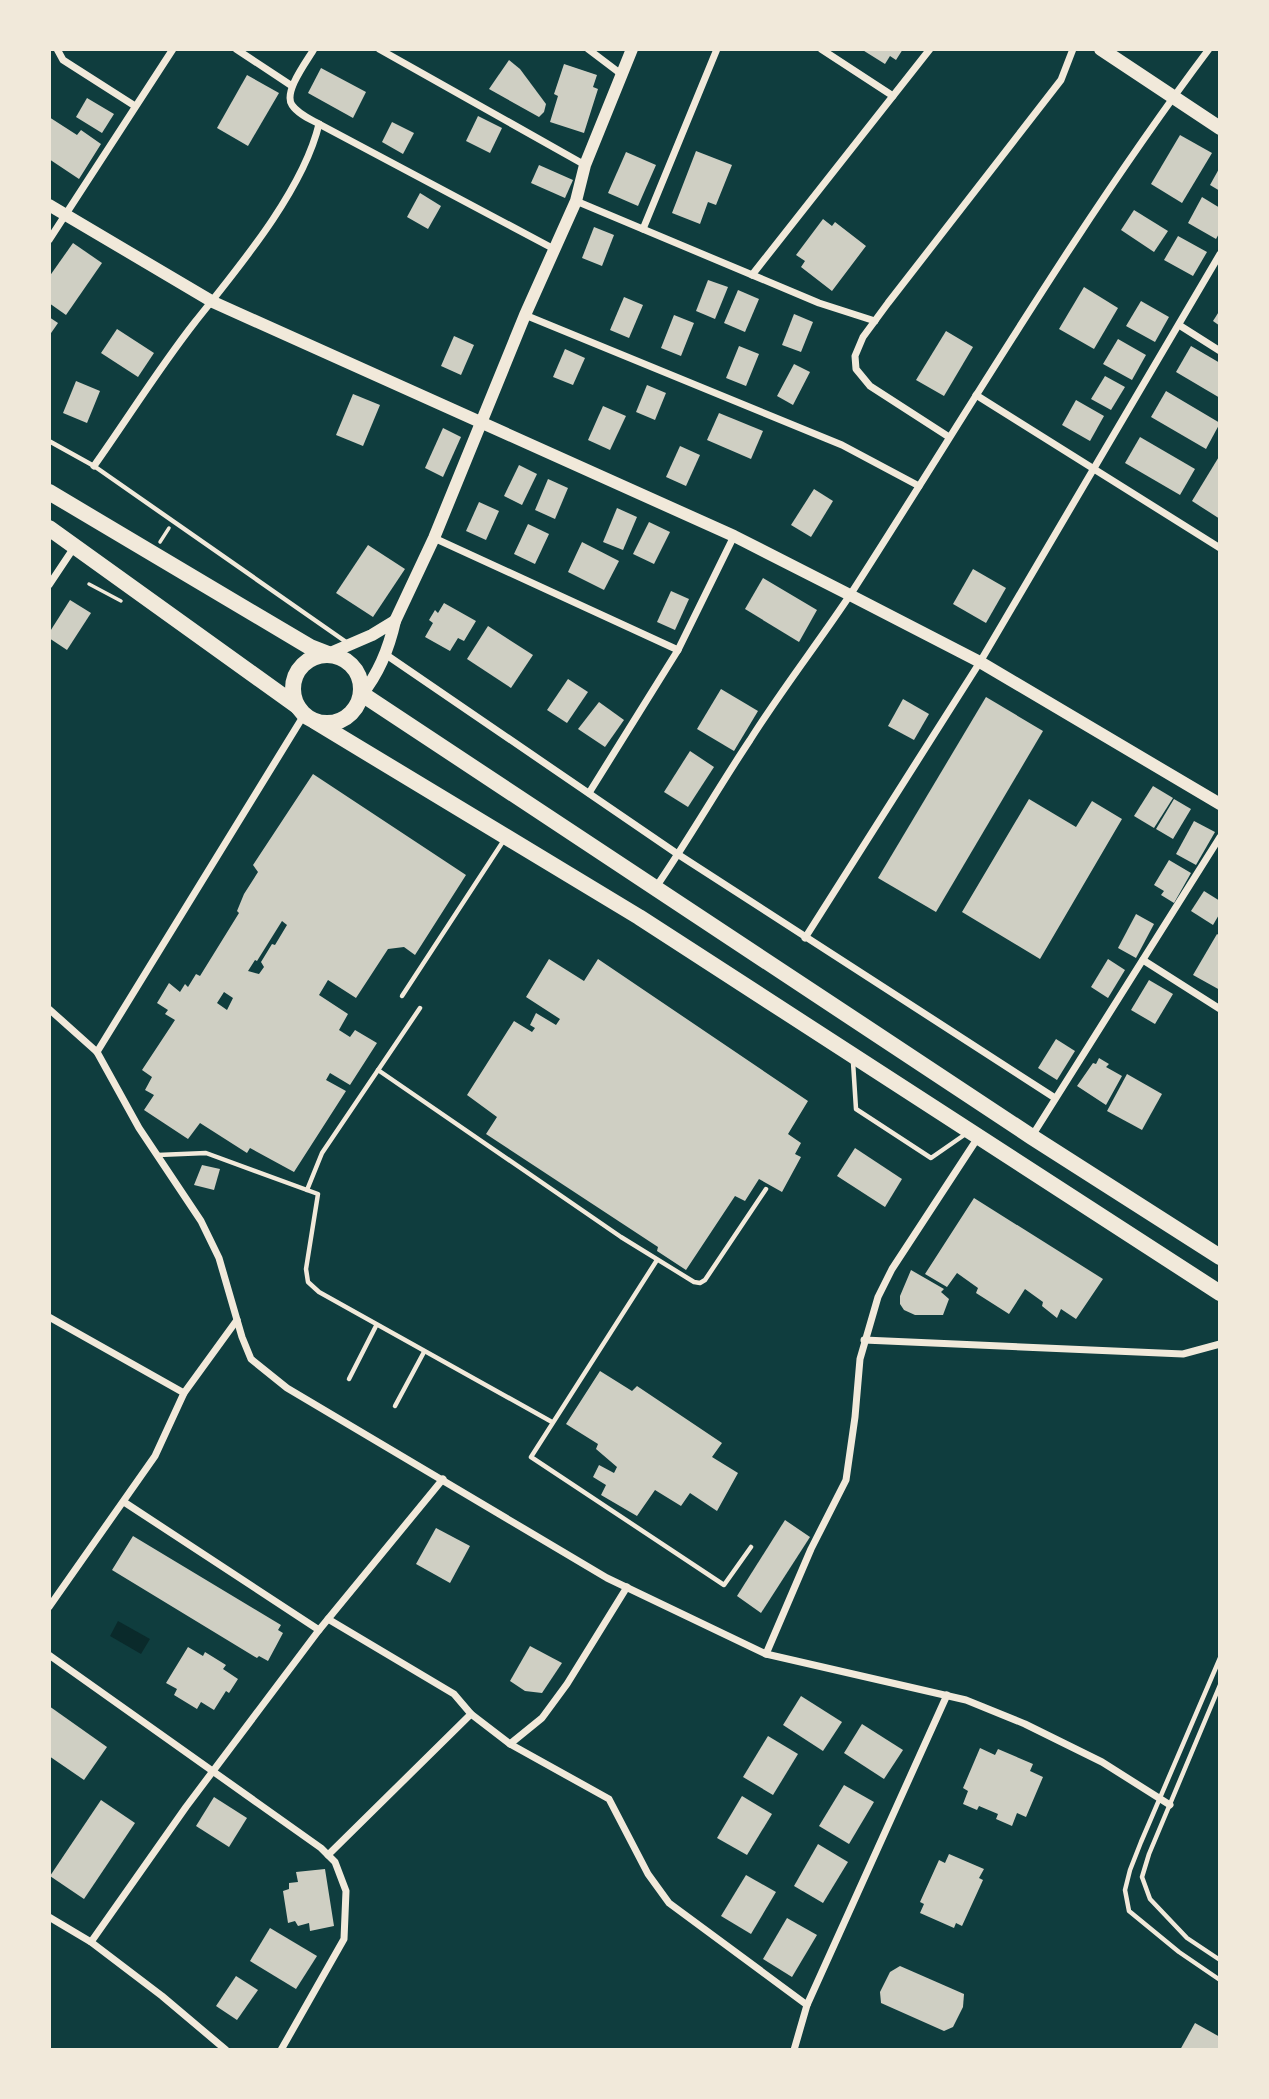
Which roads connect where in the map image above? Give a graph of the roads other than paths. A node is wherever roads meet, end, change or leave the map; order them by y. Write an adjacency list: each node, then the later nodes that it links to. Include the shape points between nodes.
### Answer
1 (57, 49): 18 (street, via 63,60)
2 (173, 49): 18 (street)
3 (236, 49): 15 (street)
4 (314, 49): 15 (street)
5 (379, 49): 21 (street)
6 (588, 49): 14 (street)
7 (632, 49): 14 (street)
8 (717, 49): 25 (street)
9 (821, 49): 16 (street)
10 (930, 49): 16 (street)
11 (1073, 49): 32 (street, via 1060,80)
12 (1101, 49): 17 (main road)
13 (1209, 49): 17 (street)
14 (621, 74): 21 (street)
15 (292, 86): 19 (street, via 290,102)
16 (894, 96): 29 (street)
17 (1173, 97): 20 (main road); 35 (street)
18 (135, 106): 24 (street)
19 (319, 124): 27 (street); 30 (street, via 313,149 286,196)
20 (1220, 128)
21 (585, 165): 22 (street)
22 (576, 201): 25 (street); 27 (street)
23 (49, 205): 24 (street)
24 (65, 215): 26 (street); 30 (street)
25 (643, 229): 29 (street)
26 (49, 240)
27 (554, 249): 31 (street)
28 (1220, 254): 33 (street)
29 (752, 275): 32 (street)
30 (213, 302): 36 (street); 39 (street)
31 (525, 316): 36 (street); 41 (street, via 842,445)
32 (875, 321): 37 (street, via 855,356 856,369 870,386)
33 (1179, 325): 34 (street); 40 (street)
34 (1220, 351)
35 (976, 395): 37 (street); 40 (street)
36 (483, 422): 44 (street); 45 (street)
37 (948, 437): 41 (street)
38 (49, 440): 39 (lane)
39 (94, 466): 51 (lane)
40 (1093, 470): 47 (street); 55 (street)
41 (919, 486): 49 (street)
42 (49, 492): 54 (highway)
43 (49, 528): 46 (highway)
44 (734, 536): 49 (street); 52 (street)
45 (434, 538): 50 (street); 52 (street)
46 (75, 546): 48 (street); 57 (highway)
47 (1220, 548)
48 (49, 585)
49 (850, 595): 55 (street); 62 (street)
50 (395, 621): 51 (street); 53 (street)
51 (350, 644): 54 (street)
52 (678, 650): 58 (street)
53 (384, 653): 56 (street, via 375,678); 58 (street)
54 (328, 654): 56 (highway, via 352,665); 57 (highway, via 308,660 295,676 293,696)
55 (980, 663): 59 (street); 64 (street)
56 (362, 694): 57 (highway, via 346,718 332,723); 63 (highway)
57 (306, 714): 60 (highway); 70 (street)
58 (589, 793): 62 (street)
59 (1220, 804)
60 (507, 836): 66 (lane); 71 (highway)
61 (1220, 837): 65 (street)
62 (678, 855): 63 (street); 64 (street)
63 (656, 887): 75 (highway)
64 (805, 938): 73 (street)
65 (1143, 960): 69 (street); 73 (street)
66 (402, 996)
67 (420, 1008): 72 (lane)
68 (49, 1009): 70 (street)
69 (1220, 1009)
70 (97, 1052): 76 (street)
71 (853, 1054): 74 (highway); 74 (lane, via 856,1109 931,1158)
72 (378, 1070): 78 (lane, via 322,1153); 80 (lane)
73 (1055, 1098): 75 (street)
74 (975, 1133): 81 (highway); 85 (street, via 892,1269)
75 (1032, 1137): 79 (highway)
76 (157, 1155): 78 (lane, via 206,1153); 83 (street, via 201,1221 219,1258)
77 (766, 1189): 80 (lane, via 705,1280 690,1281)
78 (307, 1190): 84 (lane, via 317,1194 307,1256 308,1282)
79 (1220, 1257)
80 (657, 1260): 91 (lane)
81 (1220, 1293)
82 (49, 1317): 89 (street)
83 (237, 1320): 89 (street); 92 (street, via 251,1359 266,1373)
84 (376, 1326): 87 (lane); 88 (lane)
85 (864, 1340): 86 (street, via 1183,1354); 99 (street, via 846,1480)
86 (1220, 1345)
87 (424, 1352): 90 (lane); 91 (lane)
88 (349, 1378)
89 (184, 1393): 93 (street, via 155,1456)
90 (395, 1406)
91 (552, 1422): 94 (lane, via 531,1457 724,1585)
92 (443, 1479): 95 (street); 97 (street)
93 (124, 1502): 96 (street); 98 (street)
94 (751, 1547)
95 (626, 1587): 99 (street); 105 (street, via 561,1693 542,1718)
96 (49, 1607)
97 (328, 1619): 98 (street); 104 (street, via 454,1694)
98 (319, 1630): 106 (street)
99 (766, 1654): 103 (street)
100 (49, 1655): 106 (street)
101 (1220, 1658): 107 (lane)
102 (1220, 1685): 108 (lane)
103 (947, 1695): 107 (street, via 1025,1724); 114 (street)
104 (471, 1714): 105 (street); 109 (street)
105 (510, 1744): 114 (street, via 610,1799 648,1874 669,1903)
106 (214, 1770): 109 (street); 111 (street)
107 (1161, 1798): 108 (street); 113 (lane, via 1130,1870 1125,1890 1129,1911)
108 (1170, 1805): 112 (lane, via 1142,1877 1150,1899 1186,1938)
109 (328, 1855): 116 (street, via 346,1891 344,1939)
110 (49, 1917): 111 (street)
111 (90, 1942): 115 (street)
112 (1220, 1960)
113 (1220, 1980)
114 (807, 2005): 117 (street)
115 (226, 2050)
116 (281, 2050)
117 (794, 2050)

